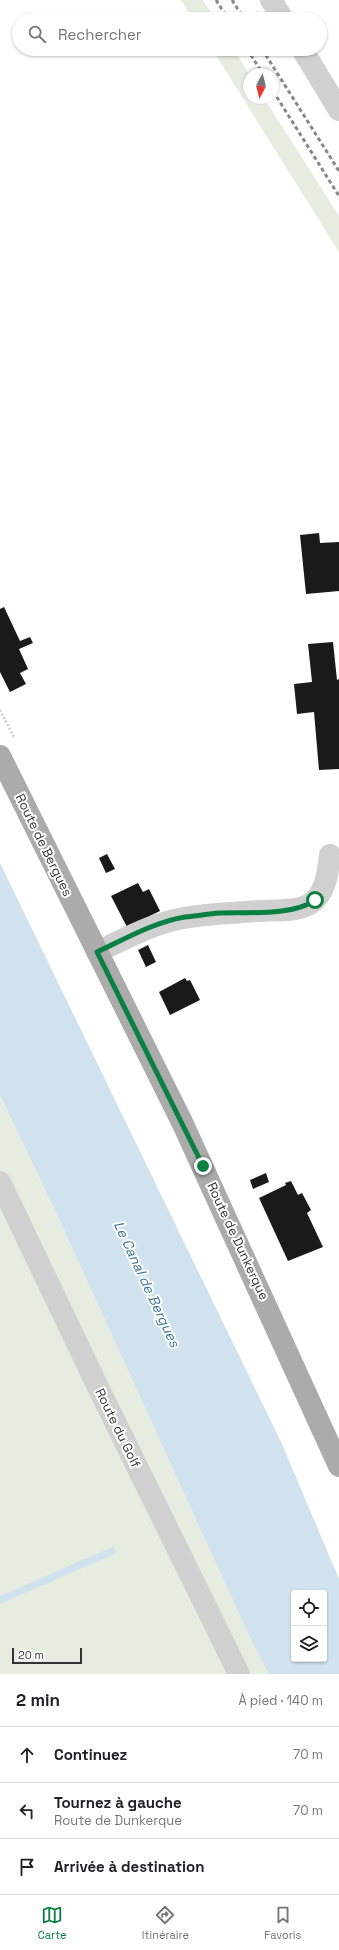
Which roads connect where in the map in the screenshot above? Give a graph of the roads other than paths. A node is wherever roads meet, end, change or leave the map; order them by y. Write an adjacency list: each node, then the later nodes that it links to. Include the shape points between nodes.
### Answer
1 (271, 0): 2 (street)
2 (279, 12)
3 (306, 56): 4 (street)
4 (339, 110)
5 (0, 756): 7 (main road, Route de Bergues)
6 (330, 854): 7 (street, via 321,892 315,900 304,906 291,910 218,913 175,920)
7 (92, 943): 9 (main road, Route de Dunkerque, via 203,1166)
8 (0, 1182): 10 (street, Route du Golf)
9 (339, 1466)
10 (239, 1674)

